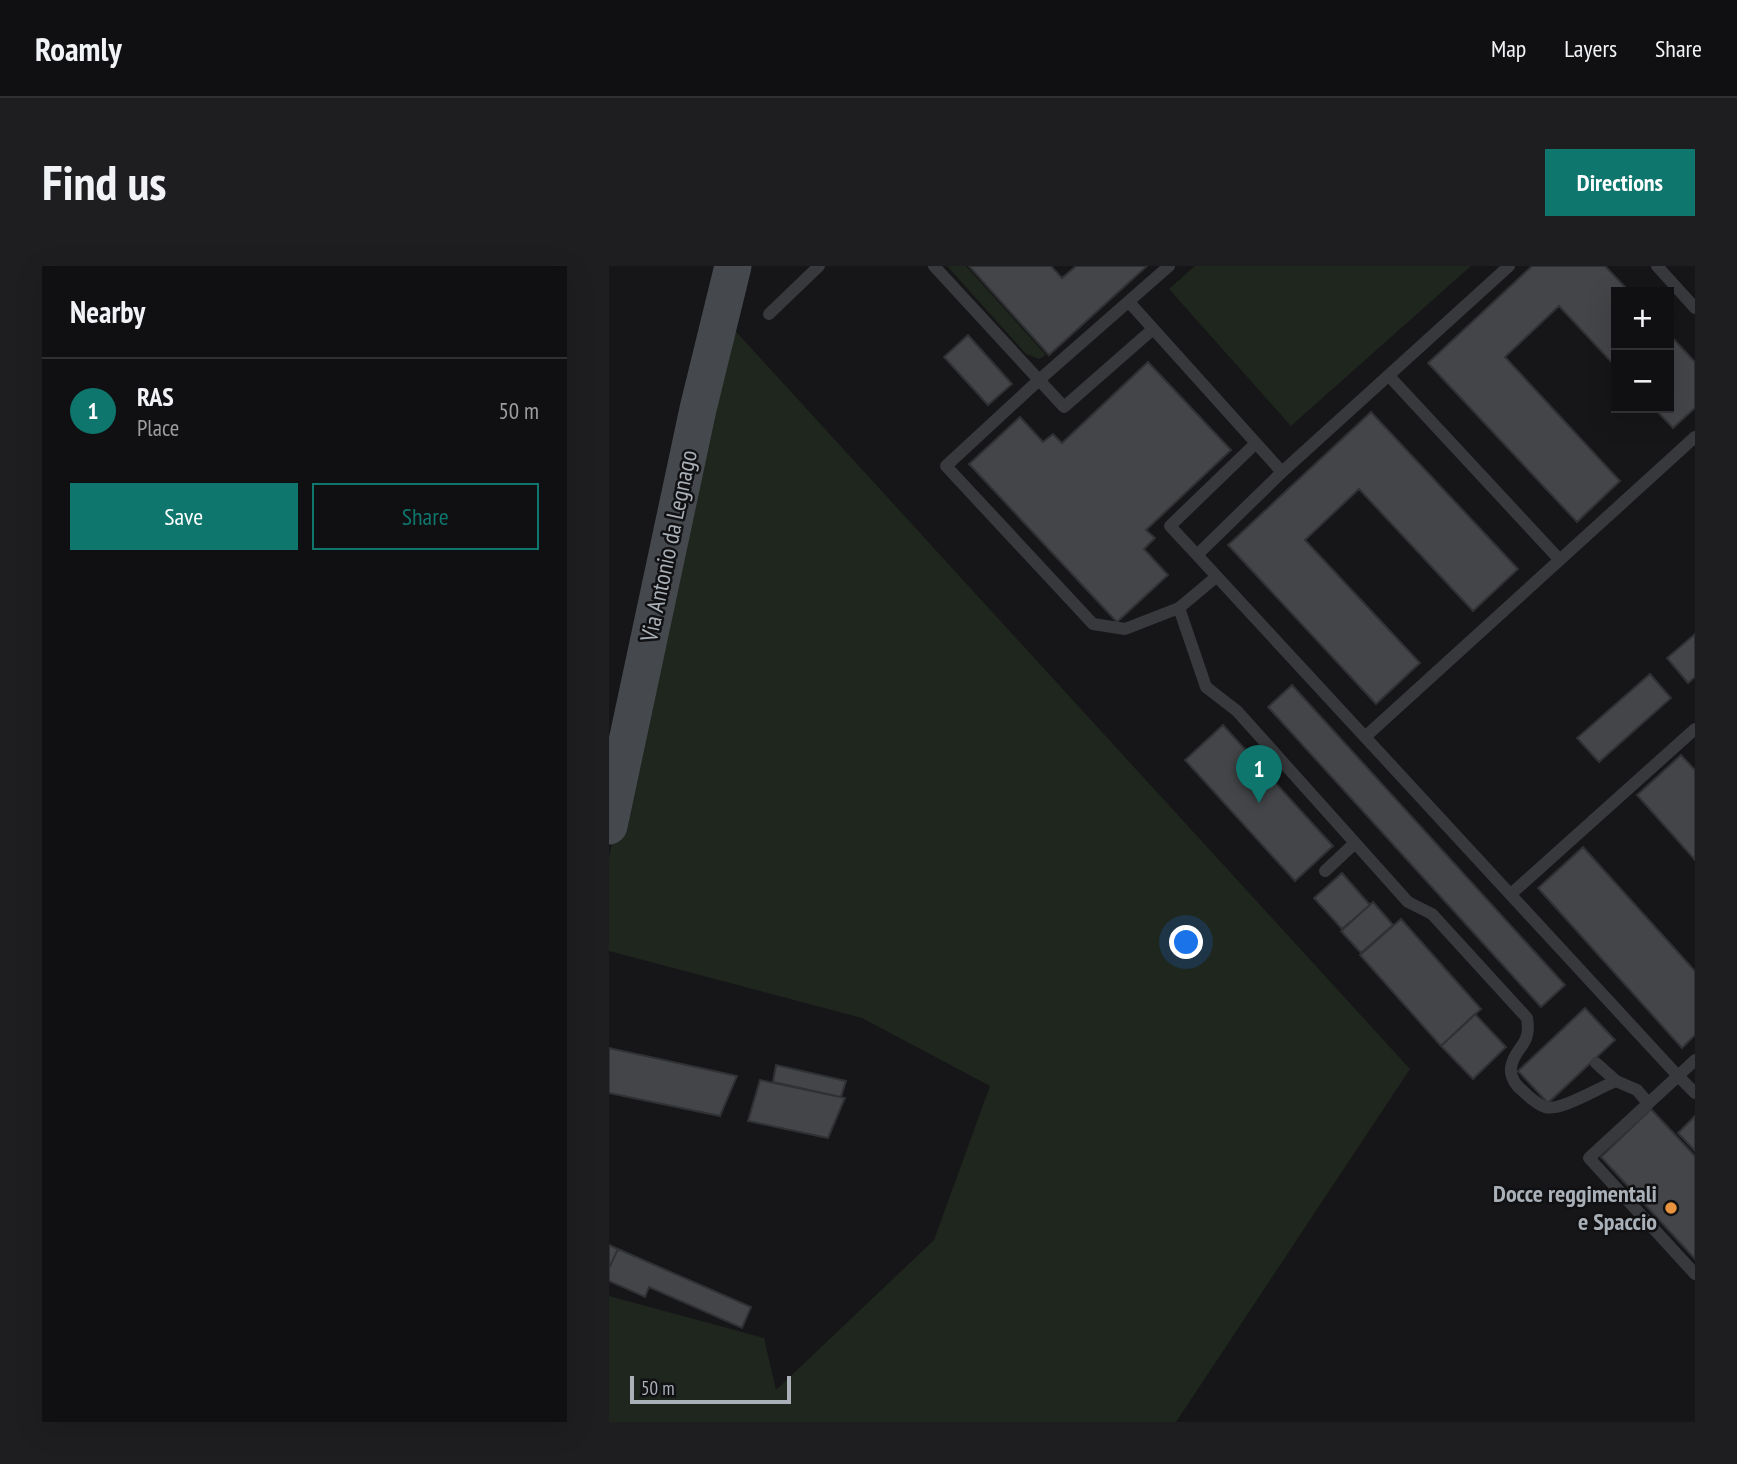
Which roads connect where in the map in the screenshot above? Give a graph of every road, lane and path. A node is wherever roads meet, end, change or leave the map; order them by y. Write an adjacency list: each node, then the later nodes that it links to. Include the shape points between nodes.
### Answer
1 (733, 266): 22 (street, Via Antonio da Legnago)
2 (819, 266): 9 (lane)
3 (934, 266): 12 (lane)
4 (1169, 266): 7 (lane)
5 (1509, 266): 11 (lane)
6 (1657, 266): 8 (lane)
7 (1129, 302): 10 (lane); 12 (lane)
8 (1695, 308)
9 (769, 314)
10 (1153, 329): 12 (lane, via 1064,407); 14 (lane)
11 (1389, 376): 15 (lane); 17 (lane)
12 (1039, 380): 19 (lane, via 946,466 1093,624 1125,629)
13 (1695, 437): 17 (lane)
14 (1256, 443): 15 (lane); 16 (lane, via 1170,526)
15 (1282, 472): 16 (lane)
16 (1197, 555): 18 (lane)
17 (1559, 559): 21 (lane)
18 (1216, 577): 19 (lane); 21 (lane)
19 (1179, 608): 23 (lane, via 1206,687 1237,711)
20 (1695, 729): 25 (lane)
21 (1364, 737): 25 (lane)
22 (609, 826)
23 (1355, 843): 24 (lane); 29 (lane, via 1408,902 1432,914 1527,1018 1530,1032 1511,1065 1519,1088 1548,1108)
24 (1325, 871)
25 (1511, 894): 28 (lane)
26 (1695, 1060): 28 (lane)
27 (1595, 1063): 29 (lane)
28 (1678, 1076): 30 (lane); 31 (lane)
29 (1616, 1081): 31 (lane, via 1637,1090)
30 (1695, 1093)
31 (1649, 1103): 32 (lane, via 1589,1158)
32 (1695, 1274)

